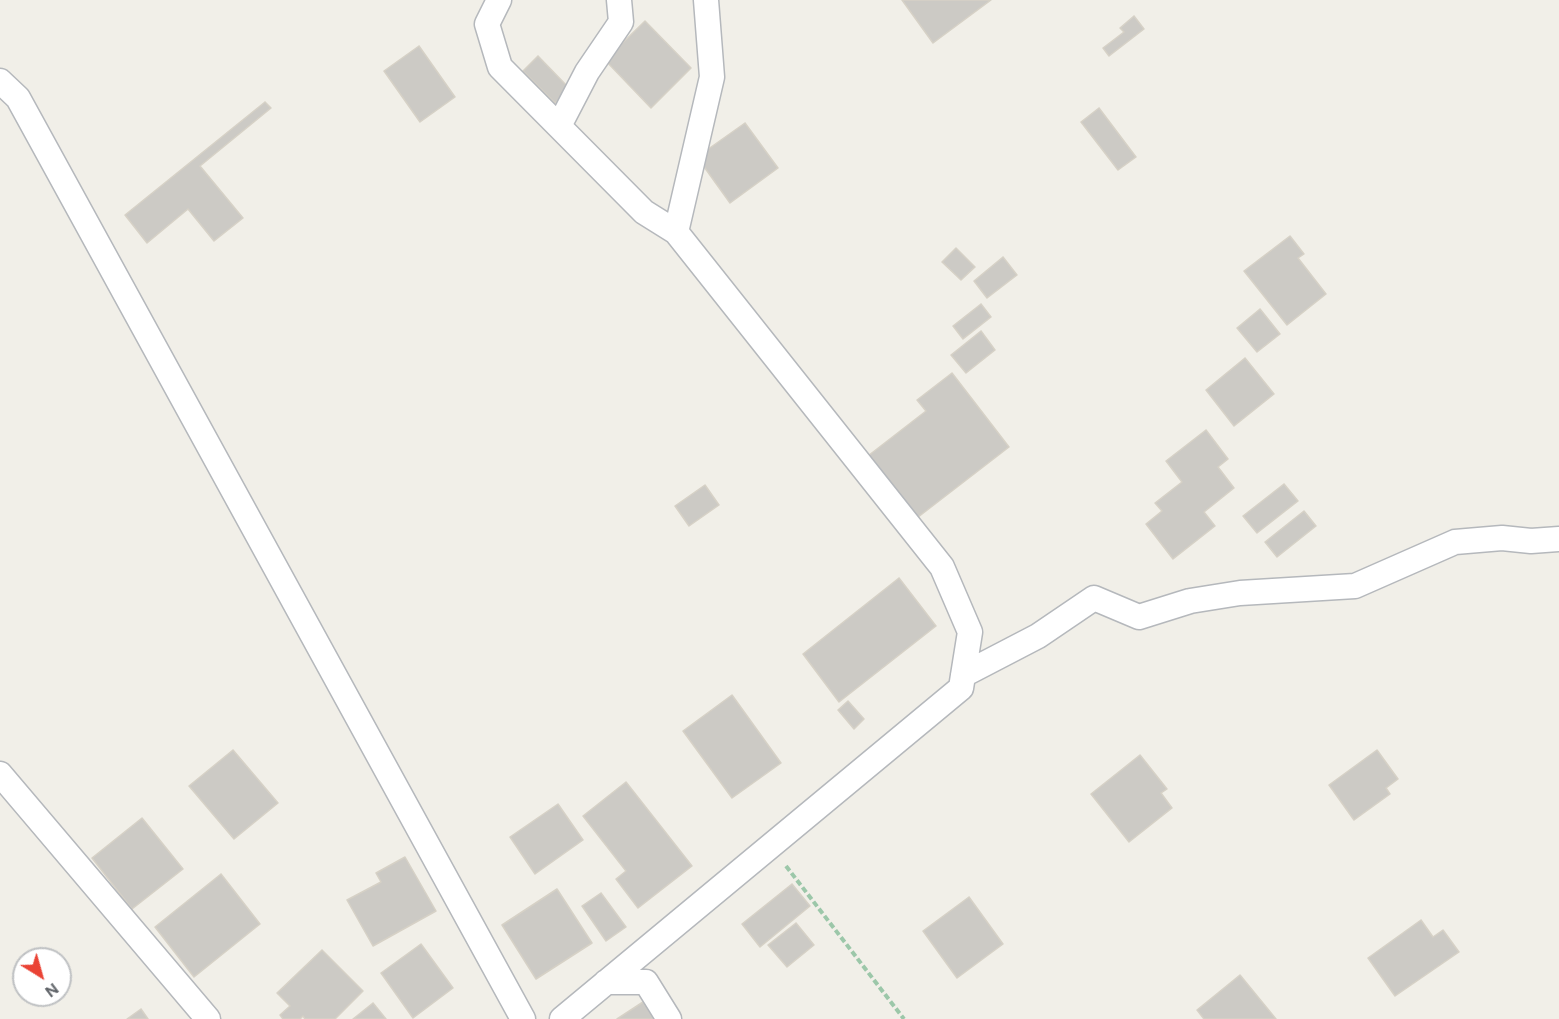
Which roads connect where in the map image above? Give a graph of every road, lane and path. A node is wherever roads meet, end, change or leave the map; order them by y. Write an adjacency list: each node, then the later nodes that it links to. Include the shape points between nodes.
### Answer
1 (499, 0): 5 (street, via 487,24 500,67)
2 (620, 0): 5 (street, via 621,22 587,72)
3 (706, 0): 6 (street, via 712,77)
4 (0, 81): 13 (street, via 18,98)
5 (559, 126): 6 (street, via 644,212)
6 (676, 232): 8 (street, via 942,567 970,632)
7 (1559, 539): 8 (street, via 1455,542 1354,586 1240,593 1190,601 1139,617 1094,598 1038,636)
8 (963, 675): 10 (street, via 961,688)
9 (0, 774): 12 (street)
10 (771, 846): 11 (street); 16 (path)
11 (606, 982): 14 (street); 15 (street, via 646,982)
12 (208, 1019)
13 (523, 1019)
14 (562, 1019)
15 (669, 1019)
16 (904, 1019)

